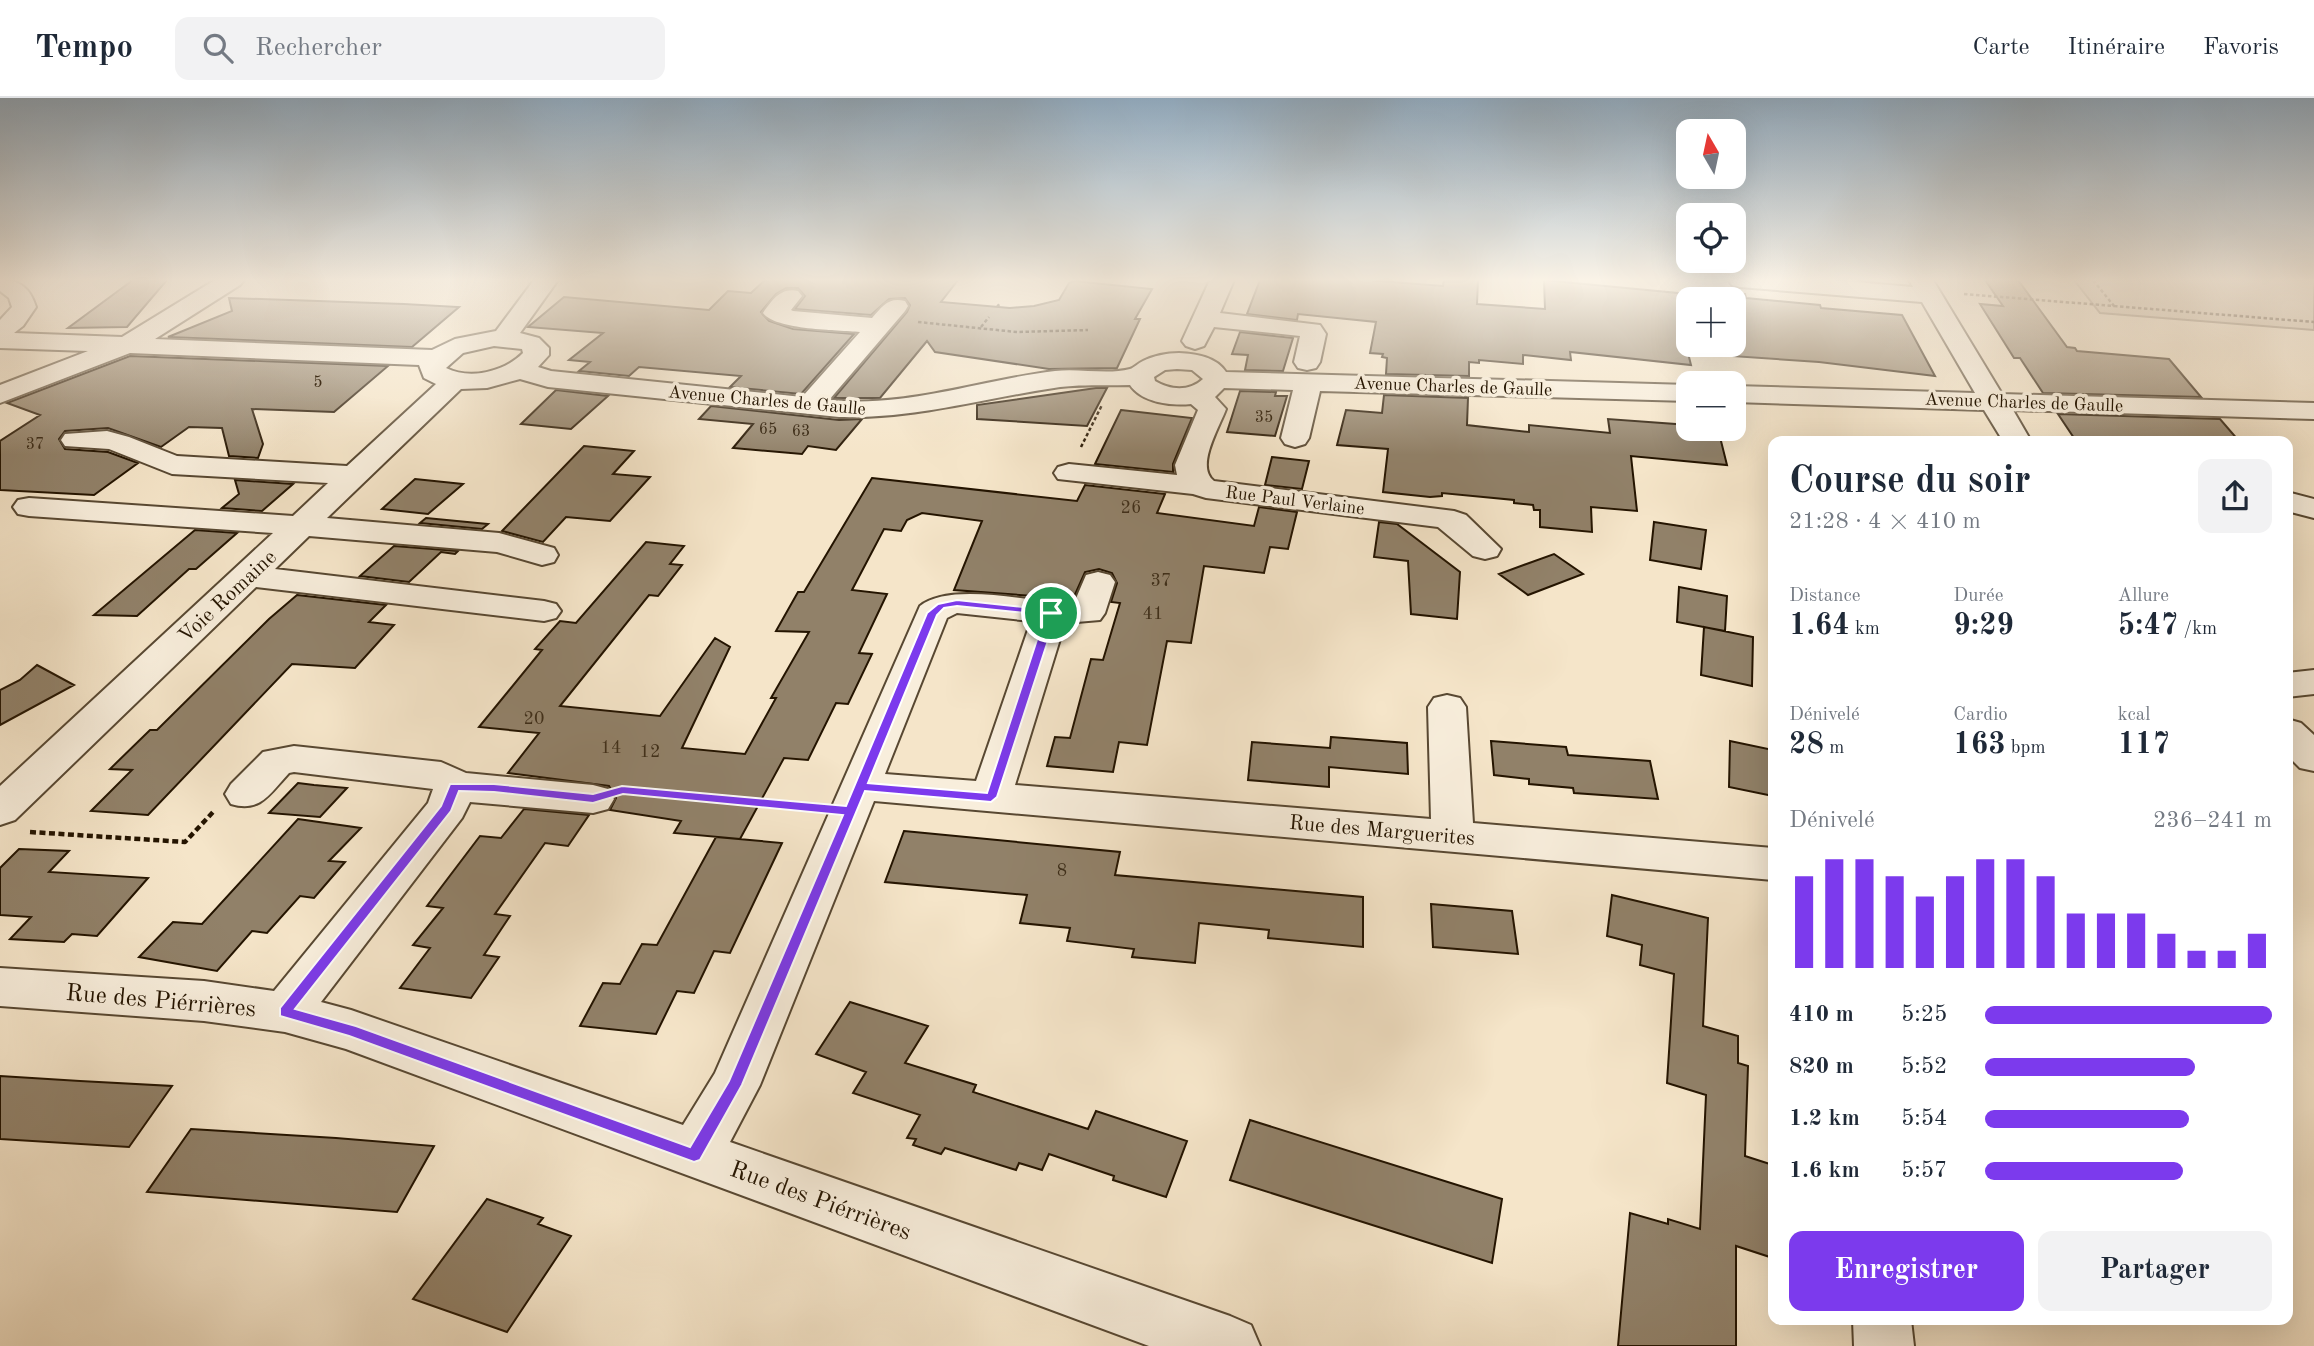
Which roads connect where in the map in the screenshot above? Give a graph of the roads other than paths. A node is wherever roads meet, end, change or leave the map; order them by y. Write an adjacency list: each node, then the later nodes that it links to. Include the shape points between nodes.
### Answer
1 (138, 338): 9 (street)
2 (503, 338): 11 (street, Voie Romaine, via 458,346)
3 (508, 338): 12 (street, Voie Romaine, via 536,348 536,355)
4 (868, 338): 20 (street)
5 (1197, 338): 10 (street)
6 (1312, 338): 13 (street)
7 (1957, 338): 19 (street)
8 (0, 340): 9 (street)
9 (127, 345): 11 (street); 18 (street)
10 (1186, 362): 14 (street, Avenue Charles de Gaulle, via 1155,365); 15 (street, via 1210,369)
11 (445, 370): 12 (street, via 487,379); 26 (street, Voie Romaine)
12 (519, 370): 20 (street, Avenue Charles de Gaulle, via 548,379)
13 (1308, 372): 15 (street, Avenue Charles de Gaulle); 16 (street, Avenue Charles de Gaulle); 23 (street)
14 (1129, 377): 15 (street, Avenue Charles de Gaulle, via 1161,394); 20 (street, Avenue Charles de Gaulle, via 1056,379 896,409)
15 (1207, 387): 27 (street, Rue Paul Verlaine, via 1212,409 1190,465)
16 (1676, 392)
17 (1746, 394): 19 (street, Avenue Charles de Gaulle)
18 (0, 395)
19 (1996, 402): 21 (street, Avenue Charles de Gaulle); 22 (street)
20 (809, 406)
21 (2314, 411)
22 (2014, 436)
23 (1295, 438)
24 (75, 440): 26 (street, via 119,443 172,465)
25 (1069, 473): 27 (street)
26 (354, 475): 31 (street, Voie Romaine)
27 (1199, 485): 32 (street, Rue Paul Verlaine, via 1469,518)
28 (2293, 503): 30 (street)
29 (29, 507): 31 (street)
30 (2314, 509)
31 (303, 524): 33 (street, via 499,543); 34 (street, Voie Romaine)
32 (1485, 549)
33 (541, 555)
34 (248, 576): 36 (street); 48 (street, Voie Romaine)
35 (1098, 582): 37 (street, via 1088,613)
36 (544, 611)
37 (1051, 613): 45 (street); 47 (street, via 957,603 932,613)
38 (2314, 682): 39 (street)
39 (2293, 684)
40 (1447, 707): 49 (street)
41 (2293, 738): 42 (street)
42 (2314, 758)
43 (454, 787): 44 (street, via 441,776 294,759 277,762); 46 (street); 52 (street, via 440,816)
44 (245, 794)
45 (991, 797): 47 (street, Rue des Marguerites); 49 (street, Rue des Marguerites)
46 (593, 799)
47 (855, 799): 53 (street, via 735,1085)
48 (0, 810)
49 (1453, 836): 50 (street, Rue des Marguerites)
50 (1768, 864)
51 (0, 987): 52 (street, Rue des Piérrières, via 204,1001)
52 (285, 1012): 53 (street, Rue des Piérrières, via 351,1030)
53 (694, 1155): 55 (street, Rue des Piérrières)
54 (1882, 1325): 56 (street)
55 (1230, 1346)
56 (1884, 1346)

